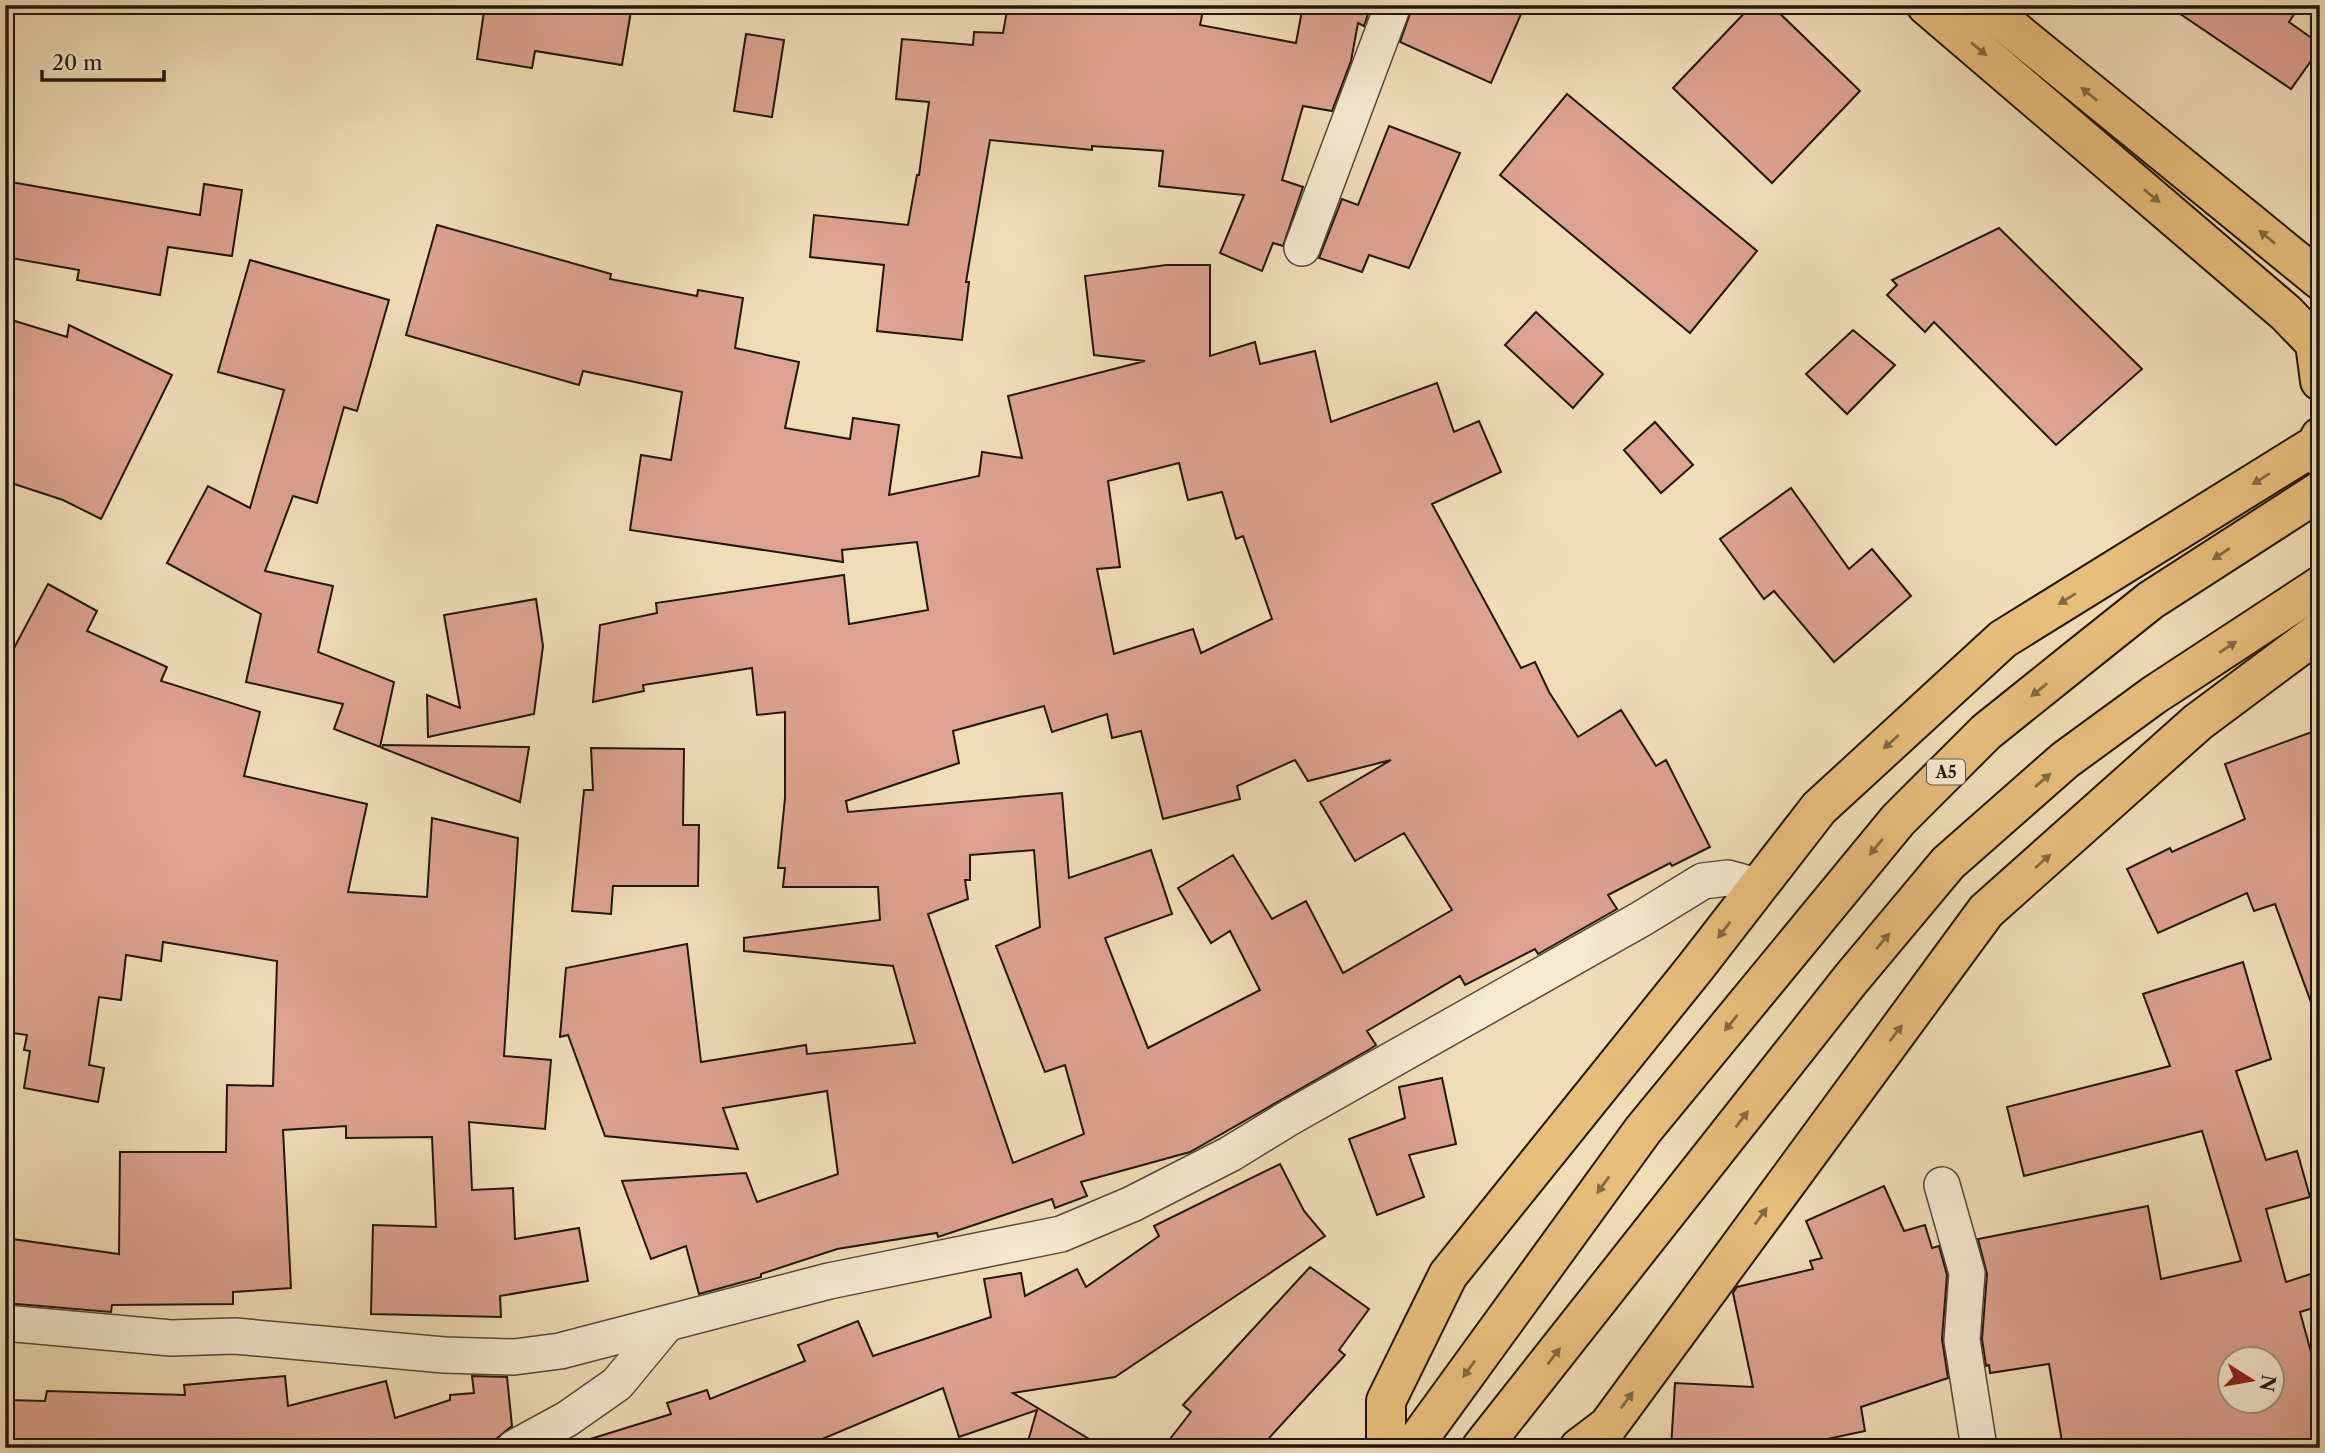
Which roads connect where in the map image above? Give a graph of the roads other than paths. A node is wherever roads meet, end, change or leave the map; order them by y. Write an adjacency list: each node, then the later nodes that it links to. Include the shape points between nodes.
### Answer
1 (1393, 5): 4 (street)
2 (1926, 5): 6 (main road, one-way to 6, via 2286,313 2315,343)
3 (1983, 5): 5 (main road, one-way to 3)
4 (1302, 248)
5 (2320, 279)
6 (2320, 381)
7 (2319, 446): 11 (main road, one-way to 11, via 2003,639 1819,808)
8 (2320, 491): 17 (main road, A5, one-way to 17, via 2151,600 1986,732 1898,820 1643,1130)
9 (2320, 586): 18 (main road, one-way to 9, via 1948,863 2065,760 2154,695)
10 (2320, 631): 19 (main road, one-way to 10, via 1608,1426 1986,911 2198,722)
11 (1757, 886): 14 (street, via 1728,878 1703,881 1230,1154 1061,1234 829,1281); 16 (main road, one-way to 16, via 1448,1275 1386,1401)
12 (1942, 1185): 20 (street, via 1967,1273 1962,1340)
13 (5, 1323): 14 (street, via 171,1338 235,1336 514,1357)
14 (665, 1326): 15 (street, via 617,1384)
15 (514, 1448)
16 (1386, 1448)
17 (1412, 1448)
18 (1481, 1448)
19 (1579, 1448)
20 (1979, 1448)

